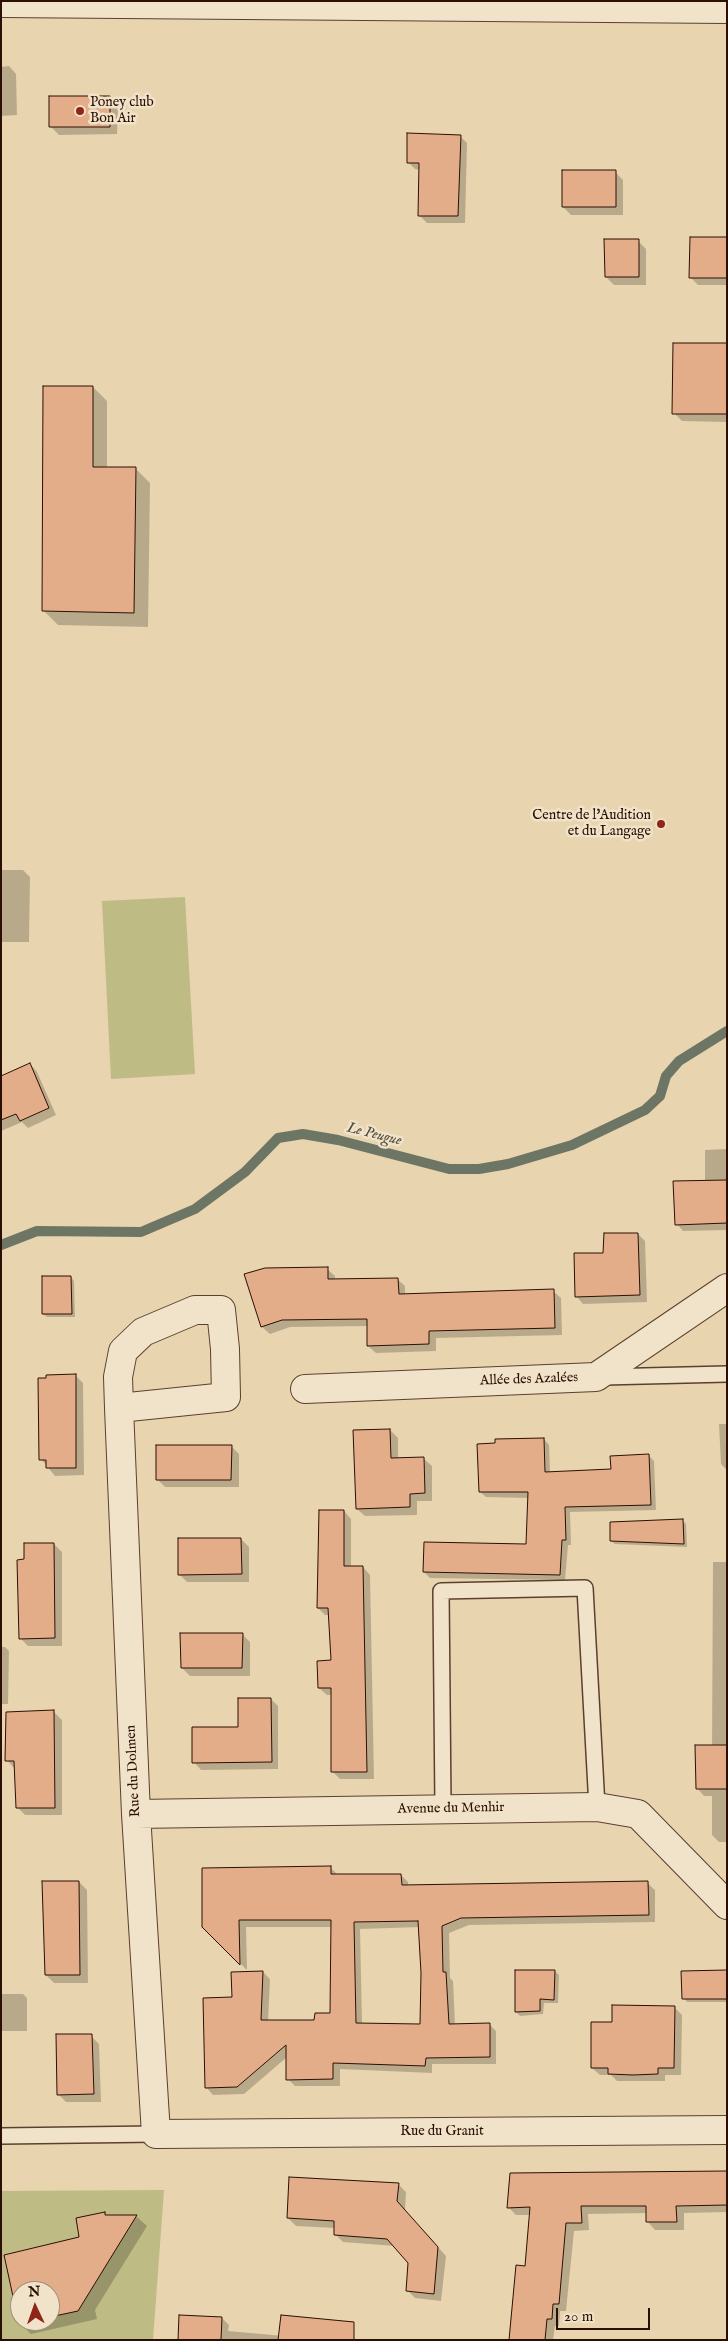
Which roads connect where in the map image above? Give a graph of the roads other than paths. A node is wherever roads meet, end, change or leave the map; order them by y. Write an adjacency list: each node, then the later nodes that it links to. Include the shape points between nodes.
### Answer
1 (1, 3): 2 (street)
2 (727, 9)
3 (727, 1288): 5 (street, Allée des Azalées)
4 (727, 1374): 5 (lane)
5 (596, 1377): 6 (street, Allée des Azalées)
6 (304, 1389)
7 (119, 1408): 7 (street, Rue du Dolmen, via 226,1397 221,1310 195,1310 143,1332 123,1351 118,1377); 10 (street, Rue du Dolmen)
8 (597, 1807): 9 (street, Avenue du Menhir); 9 (lane, via 585,1588 441,1591); 11 (street, Avenue du Menhir, via 638,1814)
9 (443, 1808): 10 (street, Avenue du Menhir)
10 (136, 1814): 13 (street, Rue du Dolmen)
11 (727, 1905)
12 (727, 2130): 13 (street, Rue du Granit)
13 (156, 2134): 14 (lane)
14 (1, 2136)

